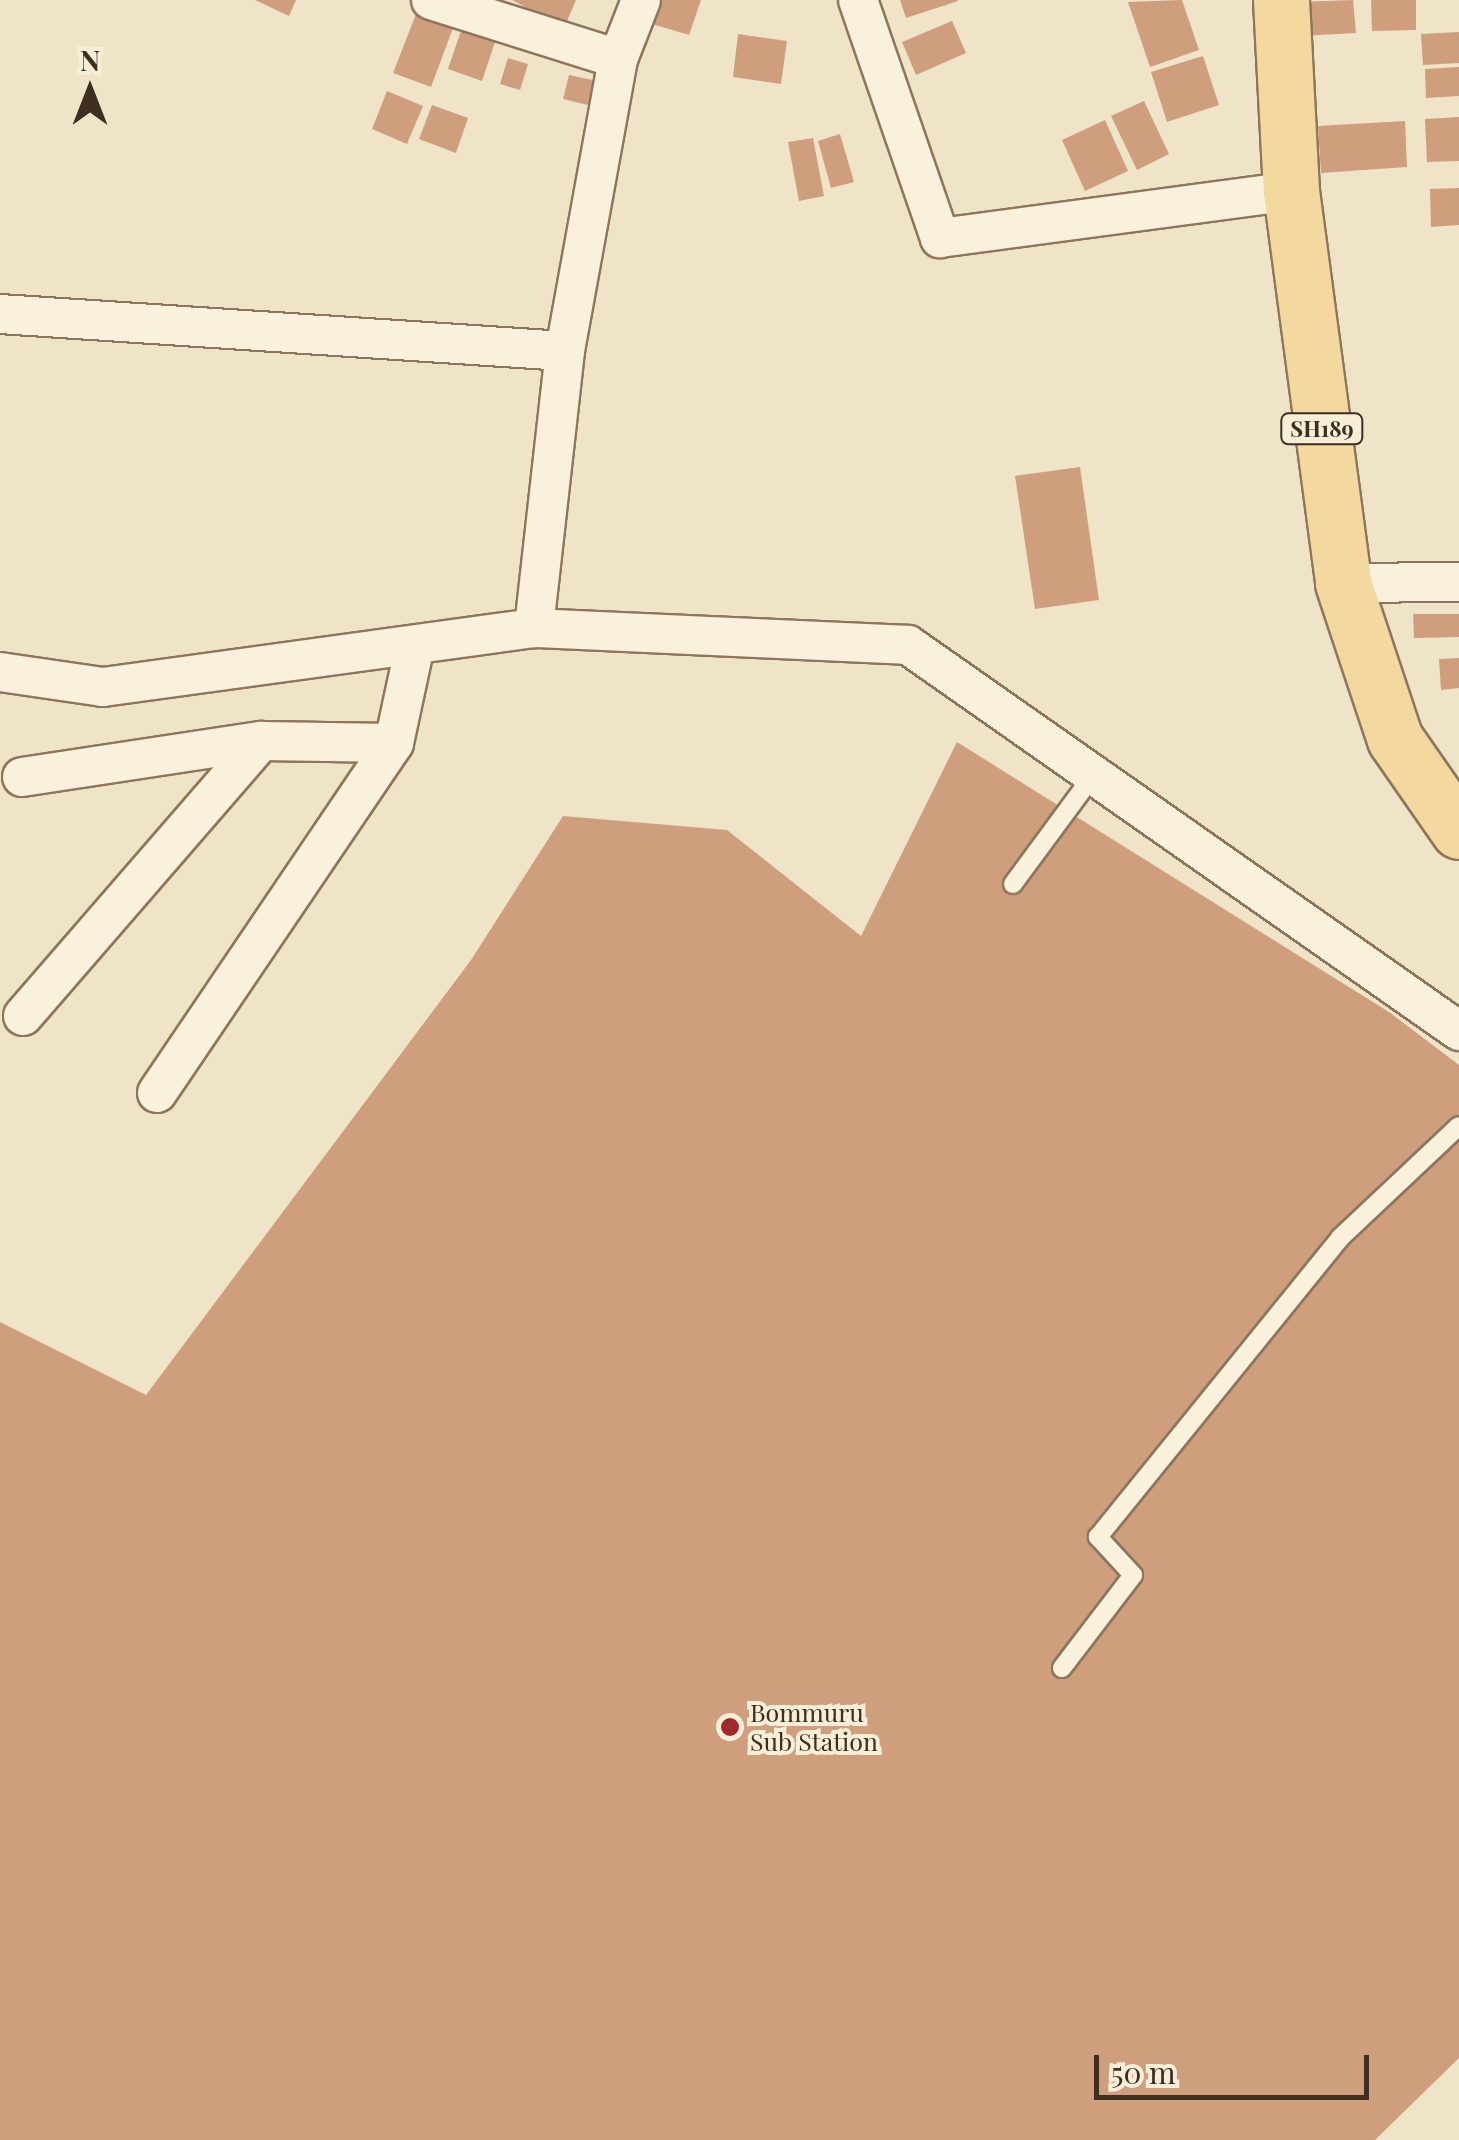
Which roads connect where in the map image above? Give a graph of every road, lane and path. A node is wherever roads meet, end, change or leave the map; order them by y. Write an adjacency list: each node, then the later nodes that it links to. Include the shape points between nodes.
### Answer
1 (430, 0): 5 (street)
2 (642, 0): 5 (street)
3 (858, 0): 6 (street, via 940,238)
4 (1281, 0): 6 (main road, SH189)
5 (618, 59): 8 (street)
6 (1291, 192): 10 (main road, SH189)
7 (0, 314): 8 (street)
8 (565, 352): 11 (street)
9 (1459, 582): 10 (street)
10 (1343, 583): 18 (main road, SH189, via 1394,739)
11 (534, 628): 12 (street); 16 (street, via 908,645)
12 (415, 645): 13 (street, via 103,686); 15 (street)
13 (0, 672)
14 (261, 741): 15 (street); 17 (street); 20 (street)
15 (394, 743): 22 (street)
16 (1094, 773): 19 (lane); 21 (street)
17 (22, 777)
18 (1459, 831)
19 (1013, 884)
20 (23, 1016)
21 (1459, 1031)
22 (157, 1093)
23 (1459, 1126): 24 (lane, via 1340,1238 1098,1537 1133,1575)
24 (1062, 1668)

